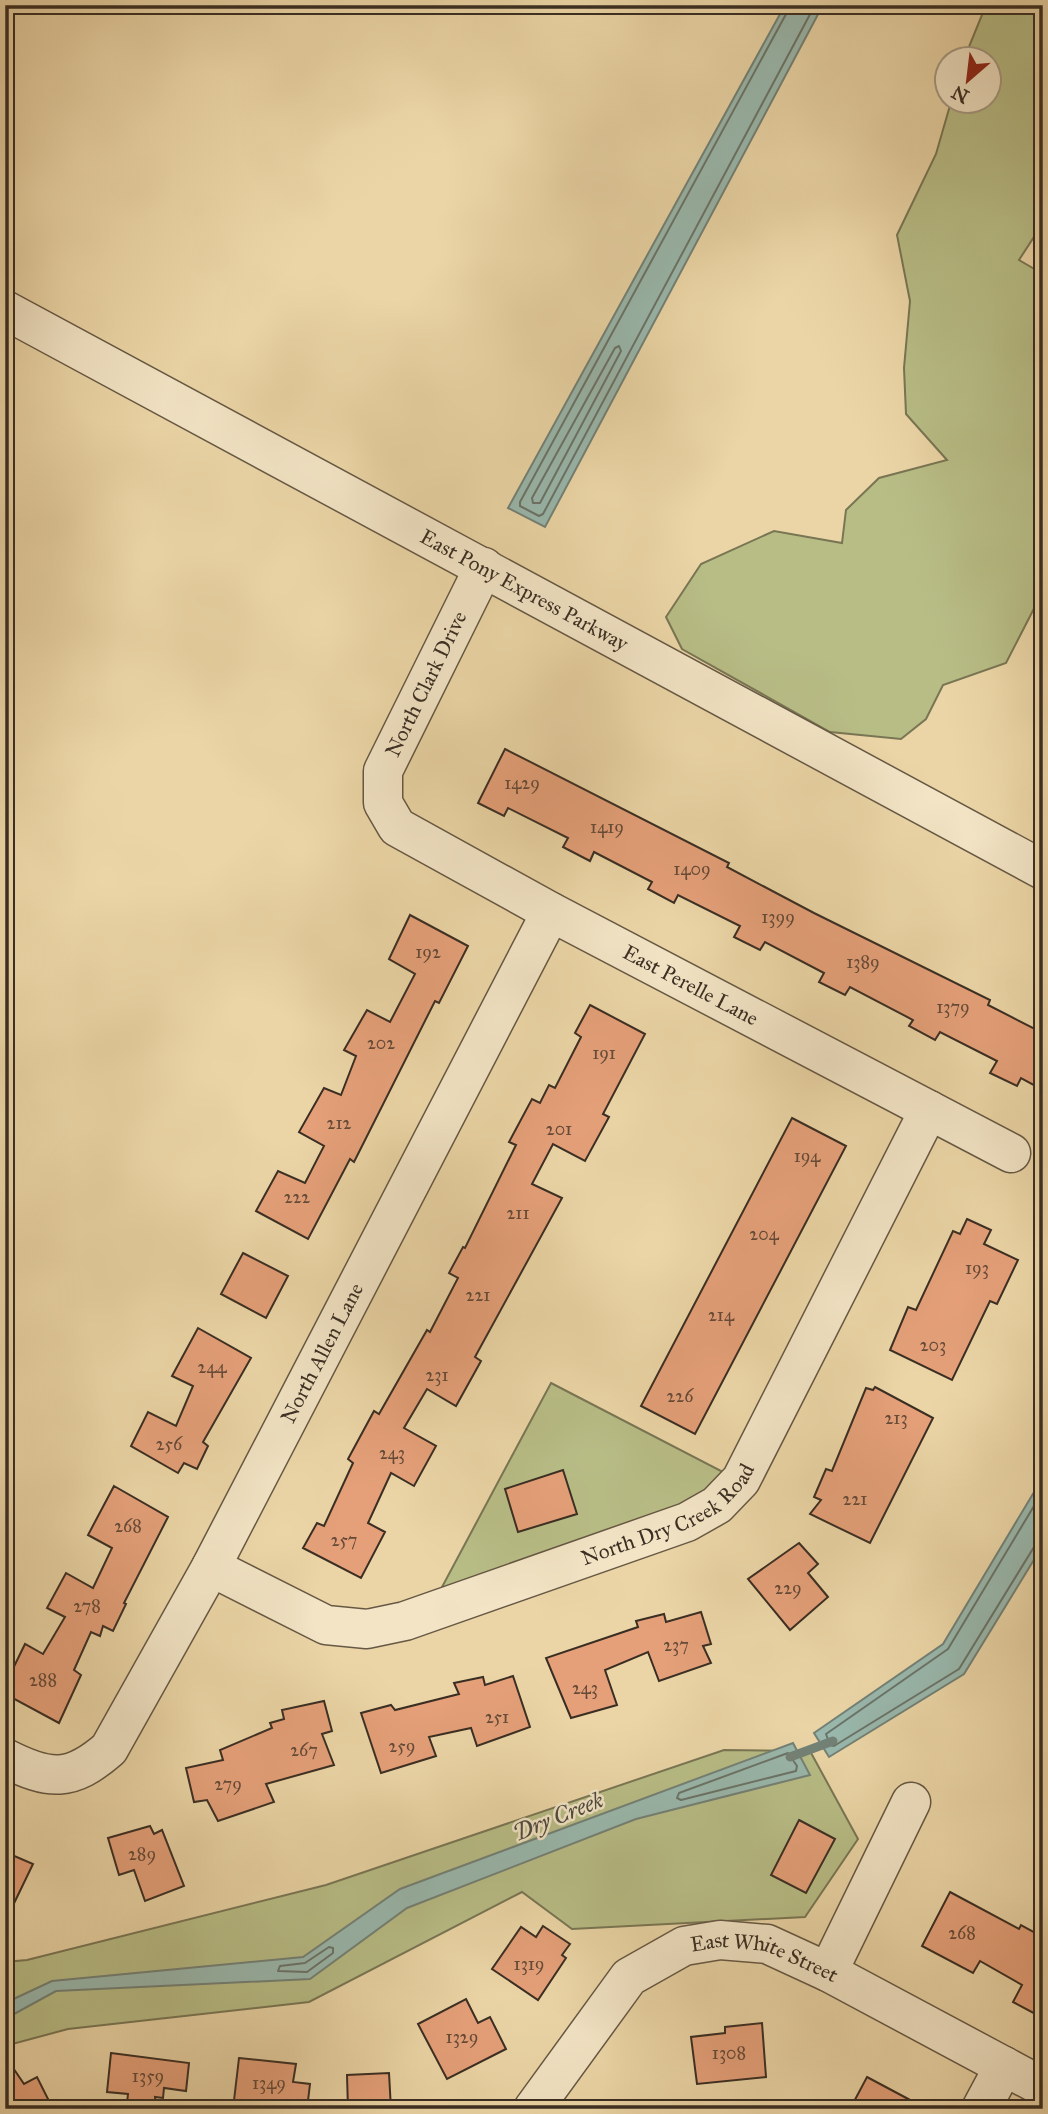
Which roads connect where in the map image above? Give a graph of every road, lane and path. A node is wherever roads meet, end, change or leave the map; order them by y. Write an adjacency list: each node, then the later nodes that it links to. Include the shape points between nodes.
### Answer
1 (5, 310): 2 (street, East Pony Express Parkway)
2 (484, 567): 3 (street, North Clark Drive, via 383,771); 4 (street, East Pony Express Parkway)
3 (383, 803): 5 (street, East Perelle Lane, via 404,833)
4 (1043, 870)
5 (551, 912): 6 (street, East Perelle Lane); 8 (street, North Allen Lane)
6 (929, 1110): 7 (street, East Perelle Lane); 8 (street, North Dry Creek Road, via 741,1480 717,1505 687,1522 405,1621 367,1629 326,1625)
7 (1011, 1153)
8 (211, 1567): 9 (street, North Allen Lane, via 109,1749 86,1769 70,1774 52,1775)
9 (5, 1758)
10 (911, 1802): 11 (street)
11 (828, 1972): 12 (street, East White Street); 14 (street, East White Street, via 767,1944 720,1940 684,1946 629,1977)
12 (1004, 2066): 13 (street, East White Street); 15 (street)
13 (1043, 2087)
14 (533, 2109)
15 (981, 2109)

